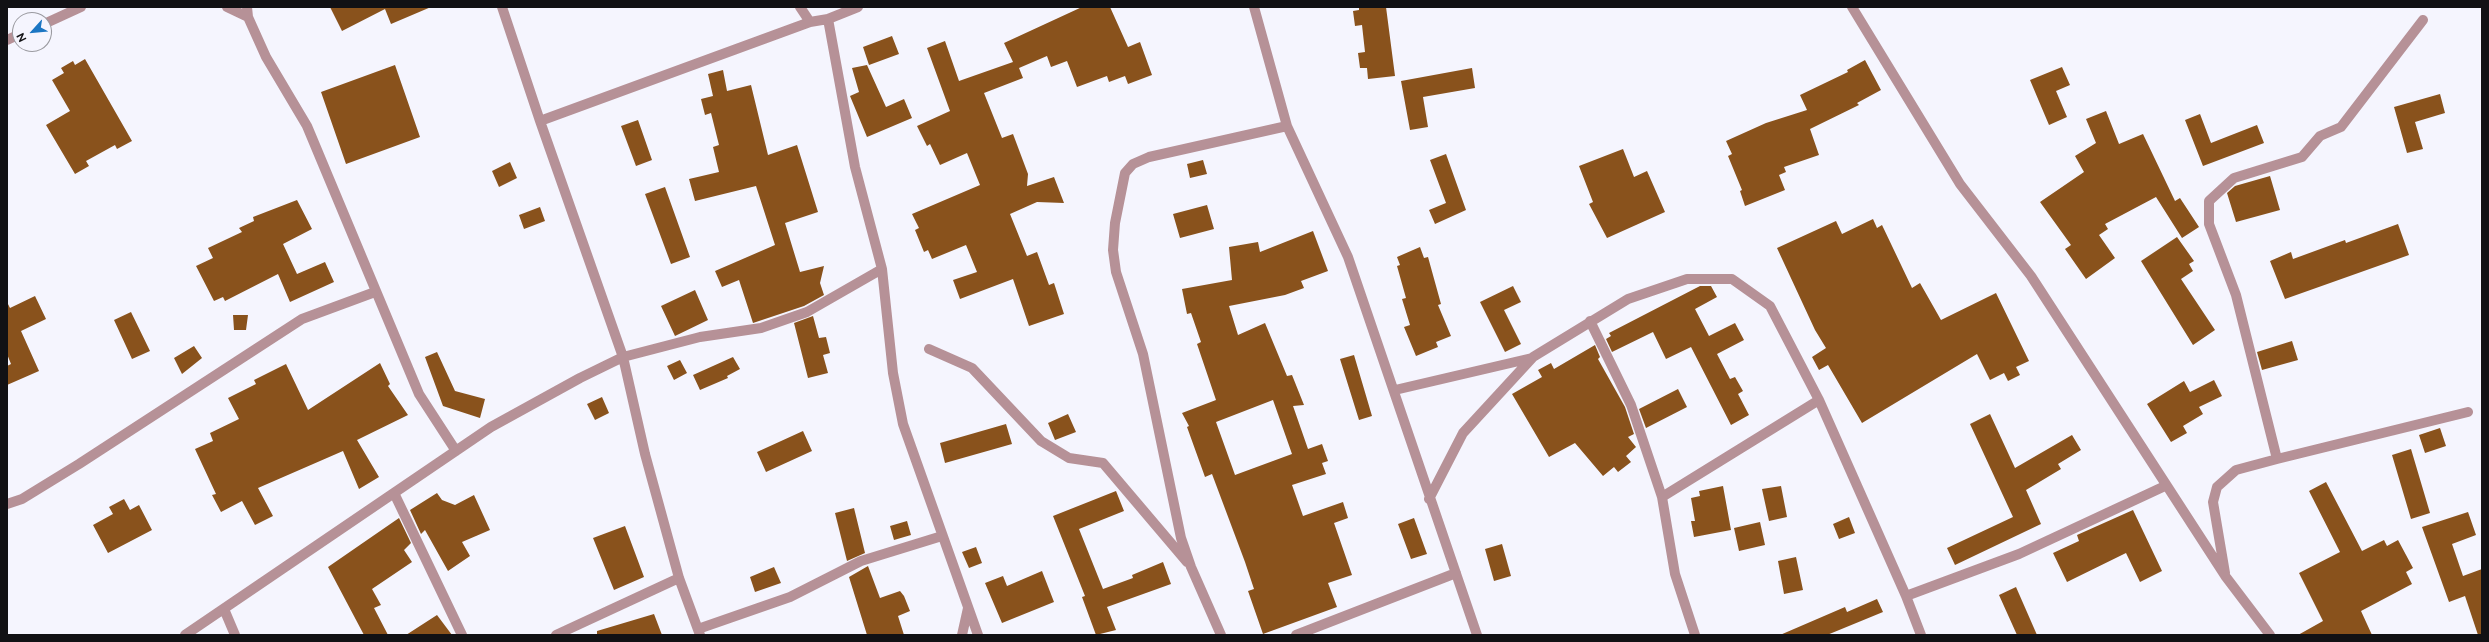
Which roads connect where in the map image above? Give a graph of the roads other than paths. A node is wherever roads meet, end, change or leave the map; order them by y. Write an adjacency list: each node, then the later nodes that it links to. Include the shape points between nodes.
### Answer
1 (81, 7): 10 (street)
2 (228, 7): 8 (street)
3 (502, 7): 13 (street)
4 (800, 7): 12 (street)
5 (858, 7): 9 (street)
6 (1254, 7): 14 (street)
7 (1852, 7): 26 (street, via 1960,184 2031,276)
8 (248, 12): 16 (street, via 266,57 307,126 357,242)
9 (828, 19): 12 (street); 15 (street, via 854,168)
10 (52, 20)
11 (2422, 20): 25 (street, via 2341,127 2320,136 2302,157 2234,178 2209,201 2210,224 2236,295)
12 (810, 22): 13 (street)
13 (540, 121): 19 (street)
14 (1286, 126): 21 (street, via 1348,257); 32 (street, via 1149,157 1133,164 1125,173 1115,223 1113,250 1116,272 1143,354 1182,538)
15 (882, 269): 19 (street, via 807,312 762,328 700,337); 31 (street, via 893,373 904,424)
16 (375, 292): 24 (street, via 418,394); 30 (street, via 302,319 79,464 22,499)
17 (1590, 320): 20 (street); 22 (street, via 1628,299 1687,279 1732,280 1770,306); 28 (street, via 1631,405)
18 (929, 349): 32 (street, via 972,368 1041,441 1069,458 1102,463)
19 (623, 357): 24 (street, via 491,427); 35 (street, via 644,454)
20 (1533, 357): 21 (street); 29 (street, via 1463,433)
21 (1396, 390): 29 (street)
22 (1819, 400): 28 (street); 36 (street)
23 (2468, 412): 25 (street)
24 (456, 451): 27 (street)
25 (2277, 459): 34 (street, via 2236,470 2217,487 2213,502)
26 (2165, 486): 34 (street); 36 (street, via 2019,554)
27 (394, 493): 38 (street); 42 (street)
28 (1662, 497): 49 (street, via 1675,574)
29 (1429, 499): 33 (street)
30 (7, 504)
31 (942, 536): 37 (street); 39 (street, via 861,561 790,597)
32 (1191, 566): 46 (street)
33 (1456, 573): 47 (street); 48 (street)
34 (2226, 576): 51 (street)
35 (679, 578): 39 (street); 43 (street)
36 (1906, 596): 50 (street)
37 (968, 608): 44 (street); 45 (street)
38 (224, 609): 40 (street); 41 (street)
39 (699, 632)
40 (186, 635)
41 (235, 635)
42 (462, 635)
43 (556, 635)
44 (962, 635)
45 (978, 635)
46 (1221, 635)
47 (1296, 635)
48 (1477, 635)
49 (1695, 635)
50 (1921, 635)
51 (2270, 635)

